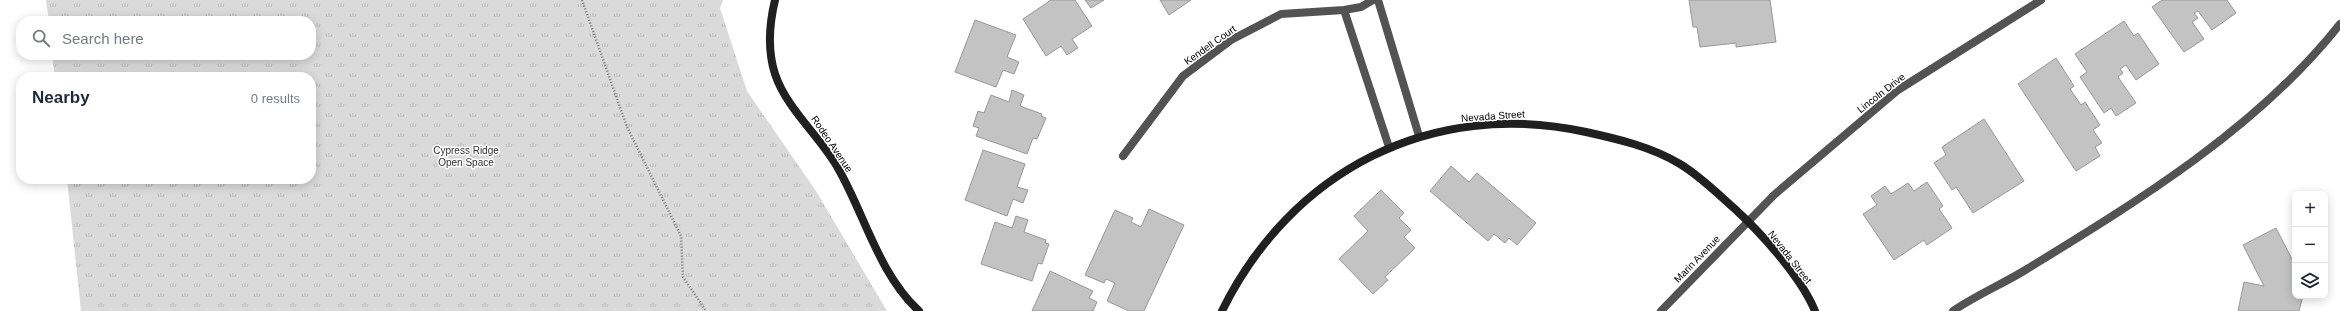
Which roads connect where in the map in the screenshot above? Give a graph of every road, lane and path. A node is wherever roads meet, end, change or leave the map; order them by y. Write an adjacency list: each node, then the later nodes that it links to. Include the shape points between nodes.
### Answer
1 (582, 0): 12 (path, via 627,127 681,236 683,277)
2 (774, 0): 13 (street, Rodeo Avenue, via 769,49 775,76 790,102 839,169 888,273 908,301)
3 (1373, 0): 6 (street, Kendell Court, via 1361,7)
4 (1378, 0): 8 (street)
5 (2041, 0): 11 (street, Lincoln Drive, via 1898,90)
6 (1344, 10): 9 (street); 10 (street, Kendell Court, via 1281,14 1231,40 1183,76)
7 (2340, 24): 17 (street, via 2276,92 2186,168 2026,270)
8 (1419, 136): 9 (street, Nevada Street); 11 (street, Nevada Street, via 1449,129 1511,123 1552,124 1626,141 1680,164)
9 (1389, 148): 14 (street, Nevada Street, via 1334,178 1295,209 1265,241)
10 (1123, 156)
11 (1747, 221): 15 (street, Marin Avenue); 16 (street, Nevada Street, via 1771,247)
12 (706, 311)
13 (919, 311)
14 (1222, 311)
15 (1662, 311)
16 (1815, 311)
17 (1953, 311)

